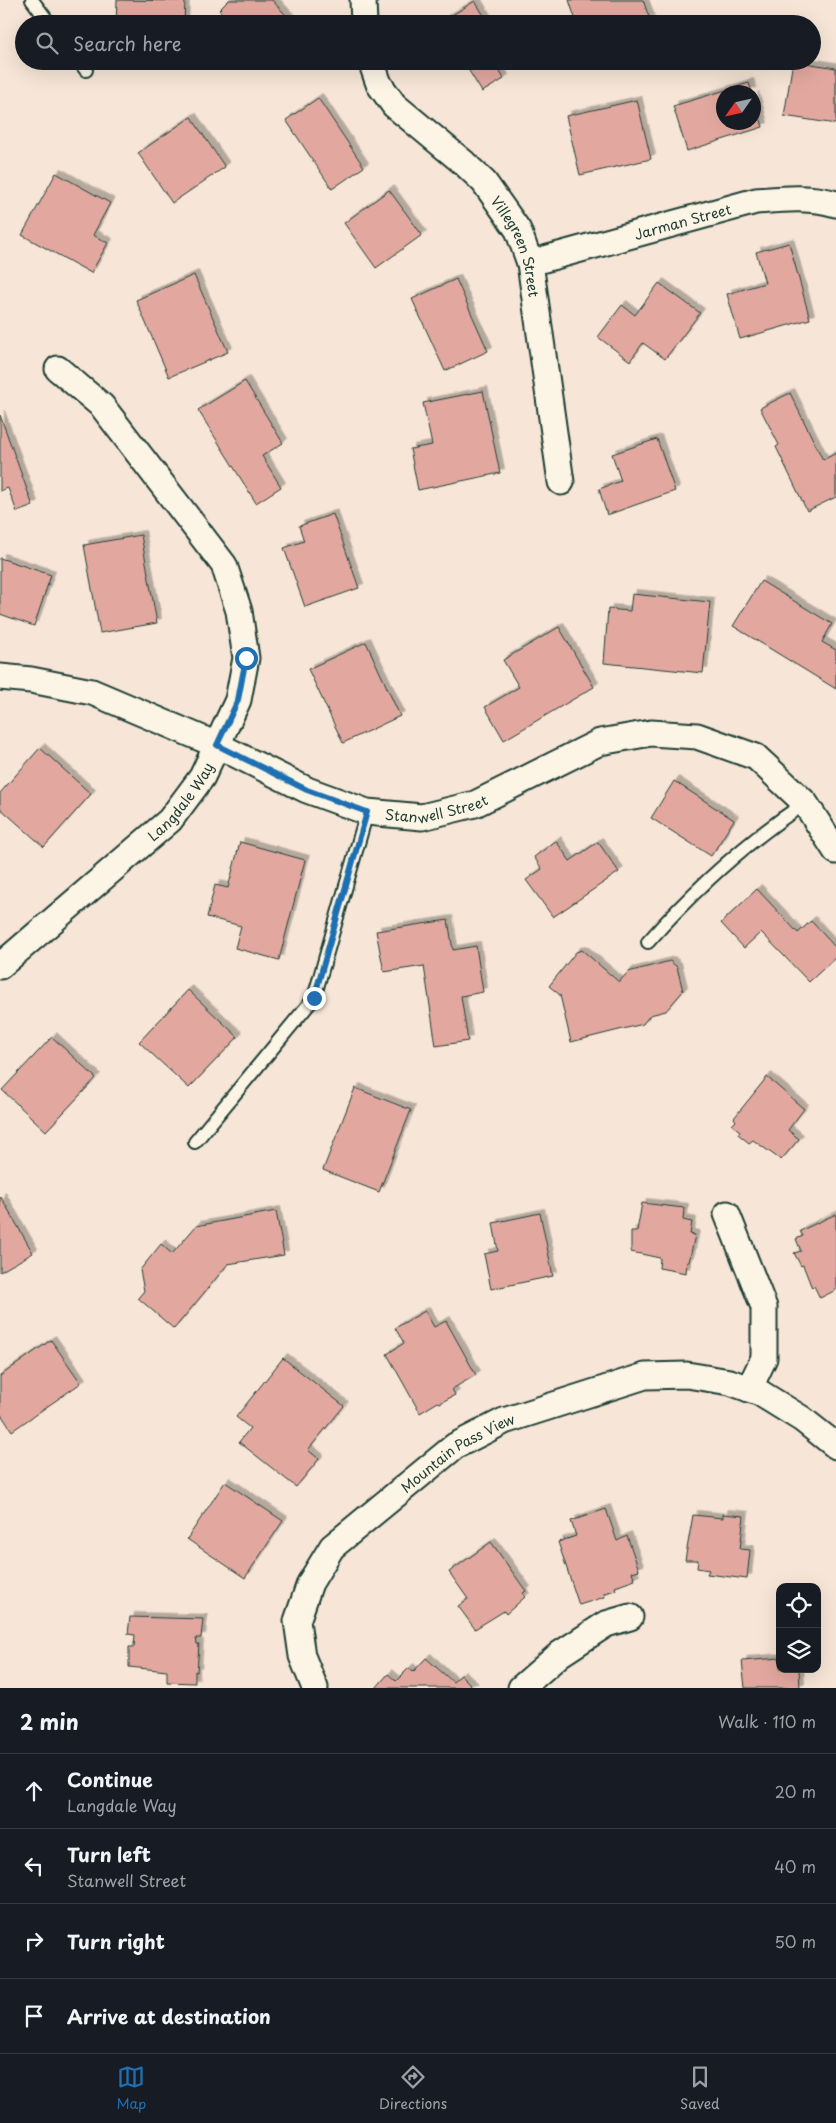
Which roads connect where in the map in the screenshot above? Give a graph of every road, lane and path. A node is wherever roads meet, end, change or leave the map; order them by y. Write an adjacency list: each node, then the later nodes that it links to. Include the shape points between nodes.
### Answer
1 (32, 0): 3 (lane)
2 (364, 0): 4 (street)
3 (43, 15)
4 (364, 15)
5 (374, 70): 7 (street, Villegreen Street, via 379,84 394,105 484,182 518,230)
6 (836, 204): 7 (street, Jarman Street, via 819,199 756,201)
7 (530, 263): 9 (street, Villegreen Street)
8 (58, 369): 11 (street, Langdale Way, via 102,406 224,565 239,611 246,658 238,700)
9 (561, 482)
10 (0, 677): 11 (street, Stanwell Street, via 92,692)
11 (217, 745): 13 (street, Stanwell Street, via 307,790); 16 (street, Langdale Way, via 202,777 170,820)
12 (805, 803): 13 (street, Stanwell Street, via 756,757 697,736 651,733 600,742 475,804 422,817); 14 (street, Stanwell Street); 15 (lane, via 768,828 686,899)
13 (367, 812): 17 (lane, via 314,998)
14 (836, 851)
15 (648, 942)
16 (0, 966)
17 (195, 1142)
18 (727, 1214): 19 (street, via 764,1307 764,1358)
19 (749, 1389): 20 (street, Mountain Pass View, via 802,1419); 22 (street, Mountain Pass View, via 730,1382 687,1375 645,1376 504,1421 455,1446 332,1548 310,1583 297,1621 302,1656)
20 (836, 1446)
21 (630, 1617): 23 (street, via 606,1624 583,1638)
22 (315, 1688)
23 (521, 1688)

